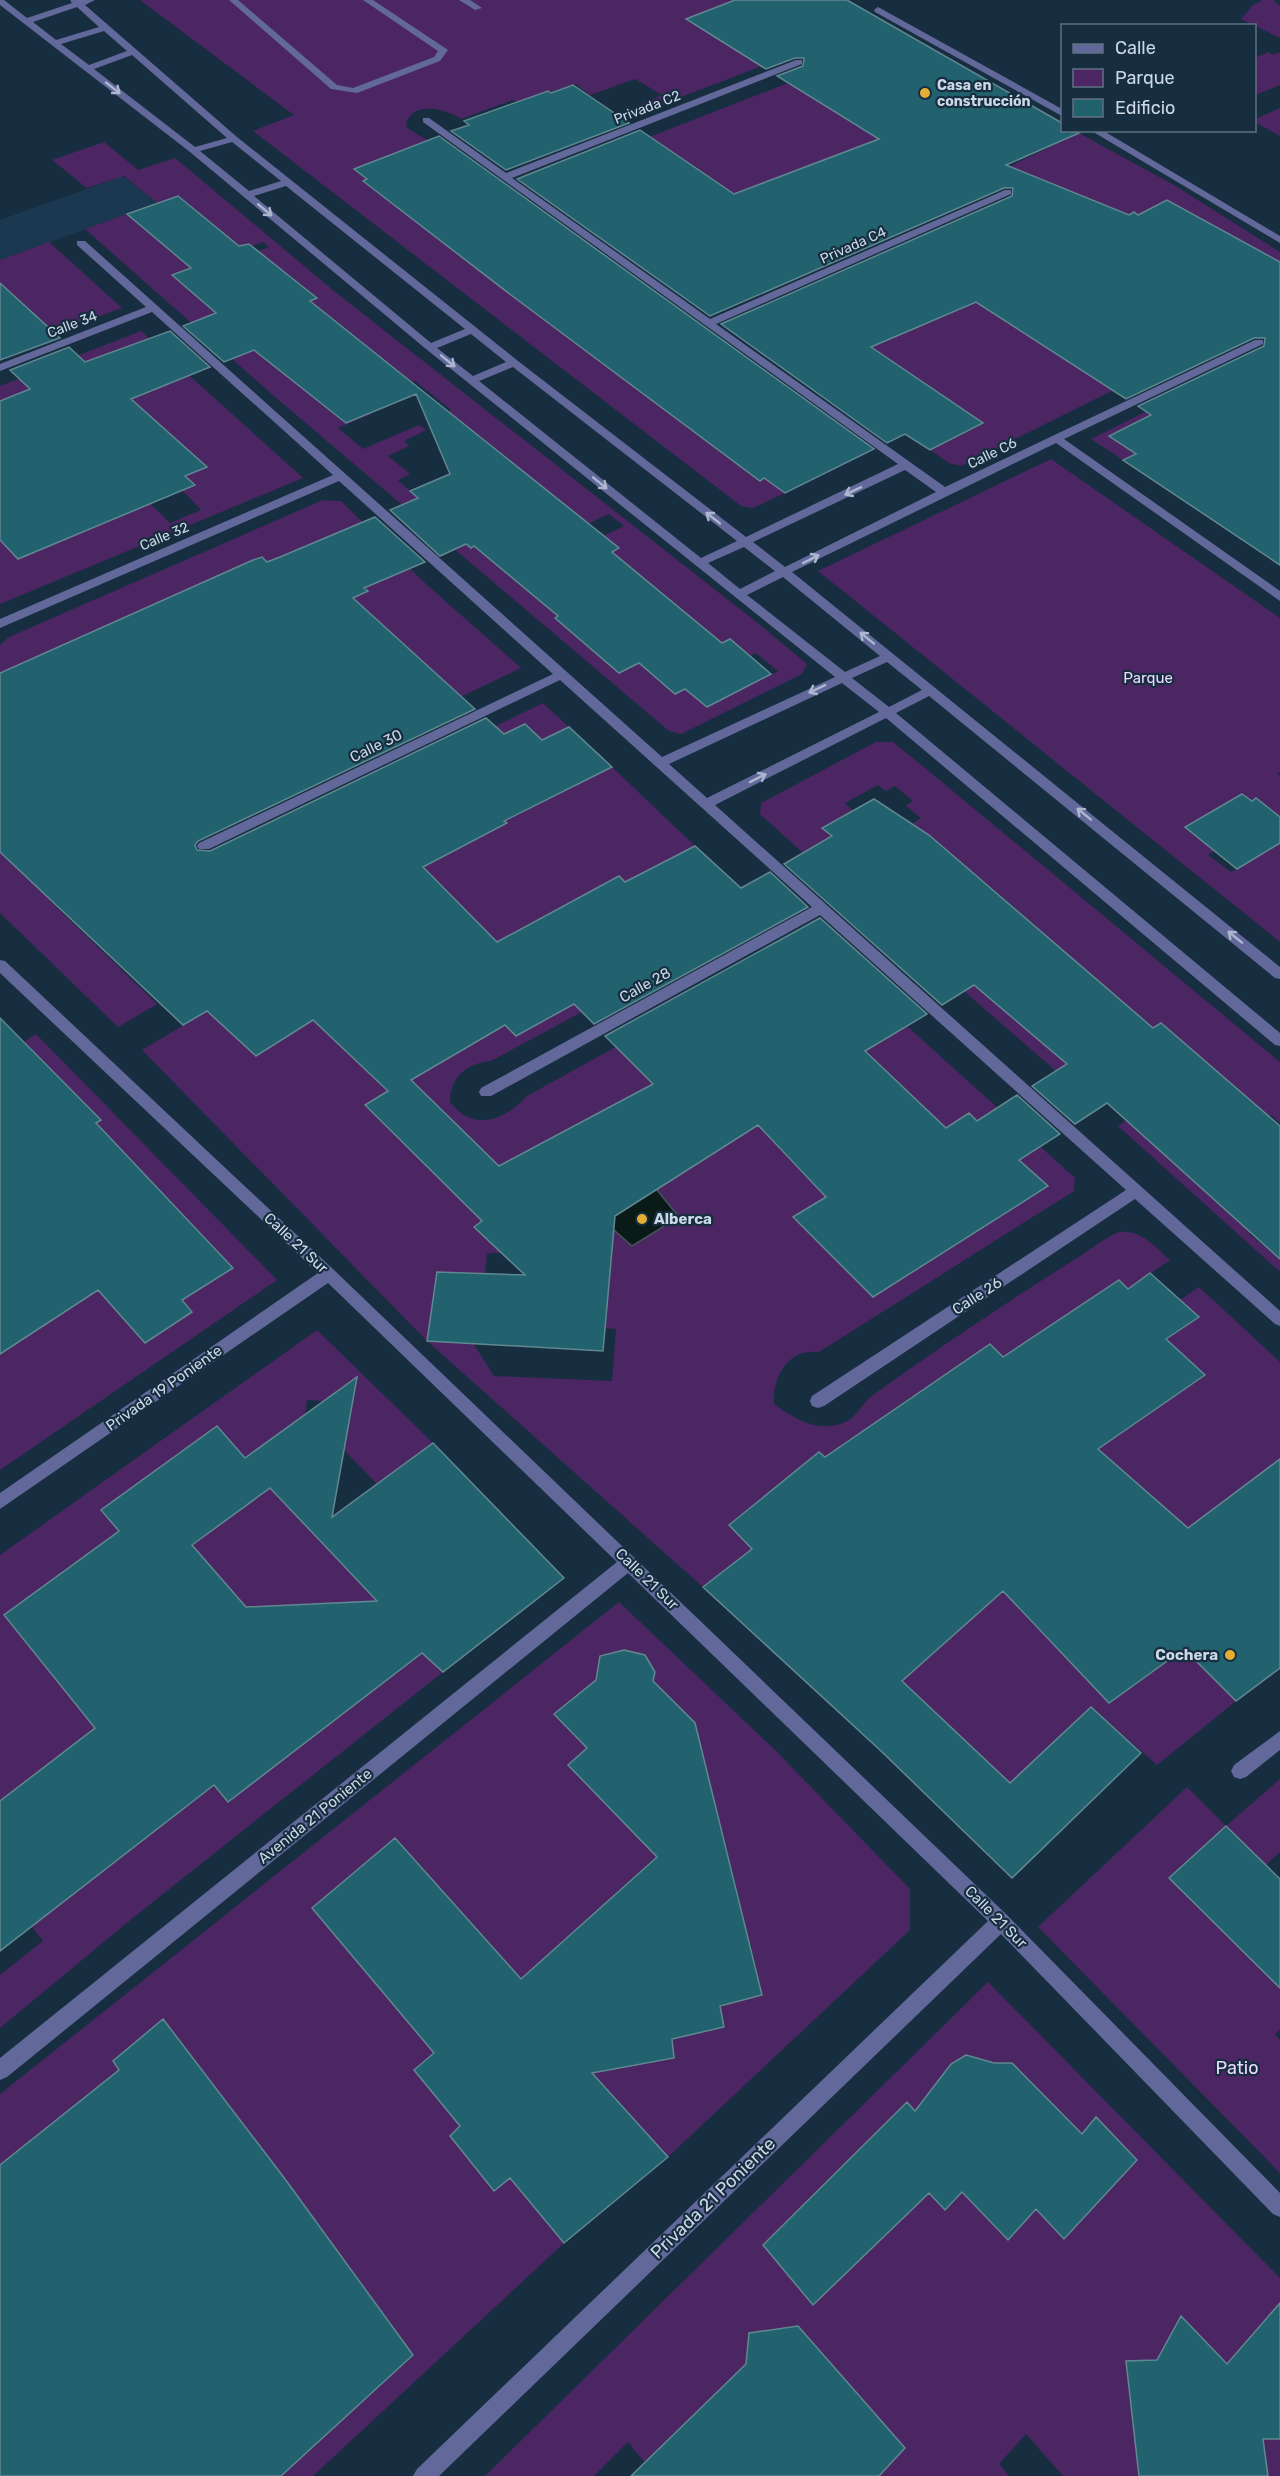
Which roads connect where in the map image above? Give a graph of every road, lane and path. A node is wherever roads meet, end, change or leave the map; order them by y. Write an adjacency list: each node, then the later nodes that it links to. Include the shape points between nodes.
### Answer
1 (91, 0): 6 (street)
2 (233, 0): 3 (street, via 334,87 354,90 437,59 443,50)
3 (367, 0)
4 (463, 0): 7 (street)
5 (4, 1): 9 (street)
6 (76, 2): 9 (street); 10 (street)
7 (478, 8)
8 (878, 10): 15 (street)
9 (26, 21): 11 (street)
10 (105, 28): 11 (street); 12 (street)
11 (55, 43): 14 (street)
12 (133, 52): 14 (street); 18 (street)
13 (799, 62): 20 (street, Privada C2)
14 (87, 69): 19 (street, one-way to 19)
15 (1061, 112)
16 (426, 120): 20 (street)
17 (1097, 132): 24 (street)
18 (234, 139): 19 (street); 21 (street)
19 (193, 150): 23 (street)
20 (505, 177): 27 (street)
21 (288, 182): 23 (street); 28 (street)
22 (1008, 192): 27 (street, Privada C4)
23 (247, 195): 30 (street, one-way to 30)
24 (1280, 240)
25 (81, 243): 26 (street)
26 (154, 308): 32 (street, Calle 34); 36 (street)
27 (709, 323): 35 (street)
28 (472, 330): 30 (street); 31 (street)
29 (1259, 342): 34 (street, Calle C6)
30 (430, 346): 33 (street, one-way to 33)
31 (514, 363): 33 (street); 38 (street, one-way to 31)
32 (0, 368)
33 (471, 380): 39 (street, one-way to 39)
34 (1056, 438): 37 (street, Calle C6); 42 (street)
35 (906, 465): 37 (street); 38 (street, one-way to 38)
36 (340, 476): 43 (street, Calle 32); 45 (street)
37 (944, 492): 40 (street, Calle C6, one-way to 37)
38 (745, 542): 39 (street); 40 (street)
39 (700, 563): 41 (street)
40 (784, 572): 41 (street, Calle C6); 44 (street, one-way to 40)
41 (739, 594): 46 (street)
42 (1280, 597)
43 (0, 624)
44 (889, 656): 46 (street); 47 (street)
45 (561, 674): 49 (street); 51 (street, Calle 30)
46 (843, 677): 48 (street); 49 (street, one-way to 49)
47 (932, 690): 48 (street); 54 (street, one-way to 47)
48 (887, 712): 50 (street, one-way to 48); 55 (street)
49 (660, 763): 50 (street)
50 (706, 804): 52 (street)
51 (204, 846)
52 (820, 908): 56 (street, Calle 28); 57 (street)
53 (0, 965): 58 (street, Calle 21 Sur)
54 (1280, 974)
55 (1280, 1041)
56 (486, 1092)
57 (1136, 1191): 59 (street); 60 (street, Calle 26)
58 (329, 1274): 61 (street, Privada 19 Poniente); 62 (street, Calle 21 Sur)
59 (1280, 1320)
60 (818, 1401)
61 (0, 1502)
62 (630, 1562): 65 (street, Calle 21 Sur); 66 (street, Avenida 21 Poniente)
63 (1280, 1739): 64 (street)
64 (1240, 1771)
65 (1001, 1921): 67 (street, Calle 21 Sur); 68 (street, Privada 21 Poniente)
66 (0, 2070)
67 (1280, 2207)
68 (424, 2476)

